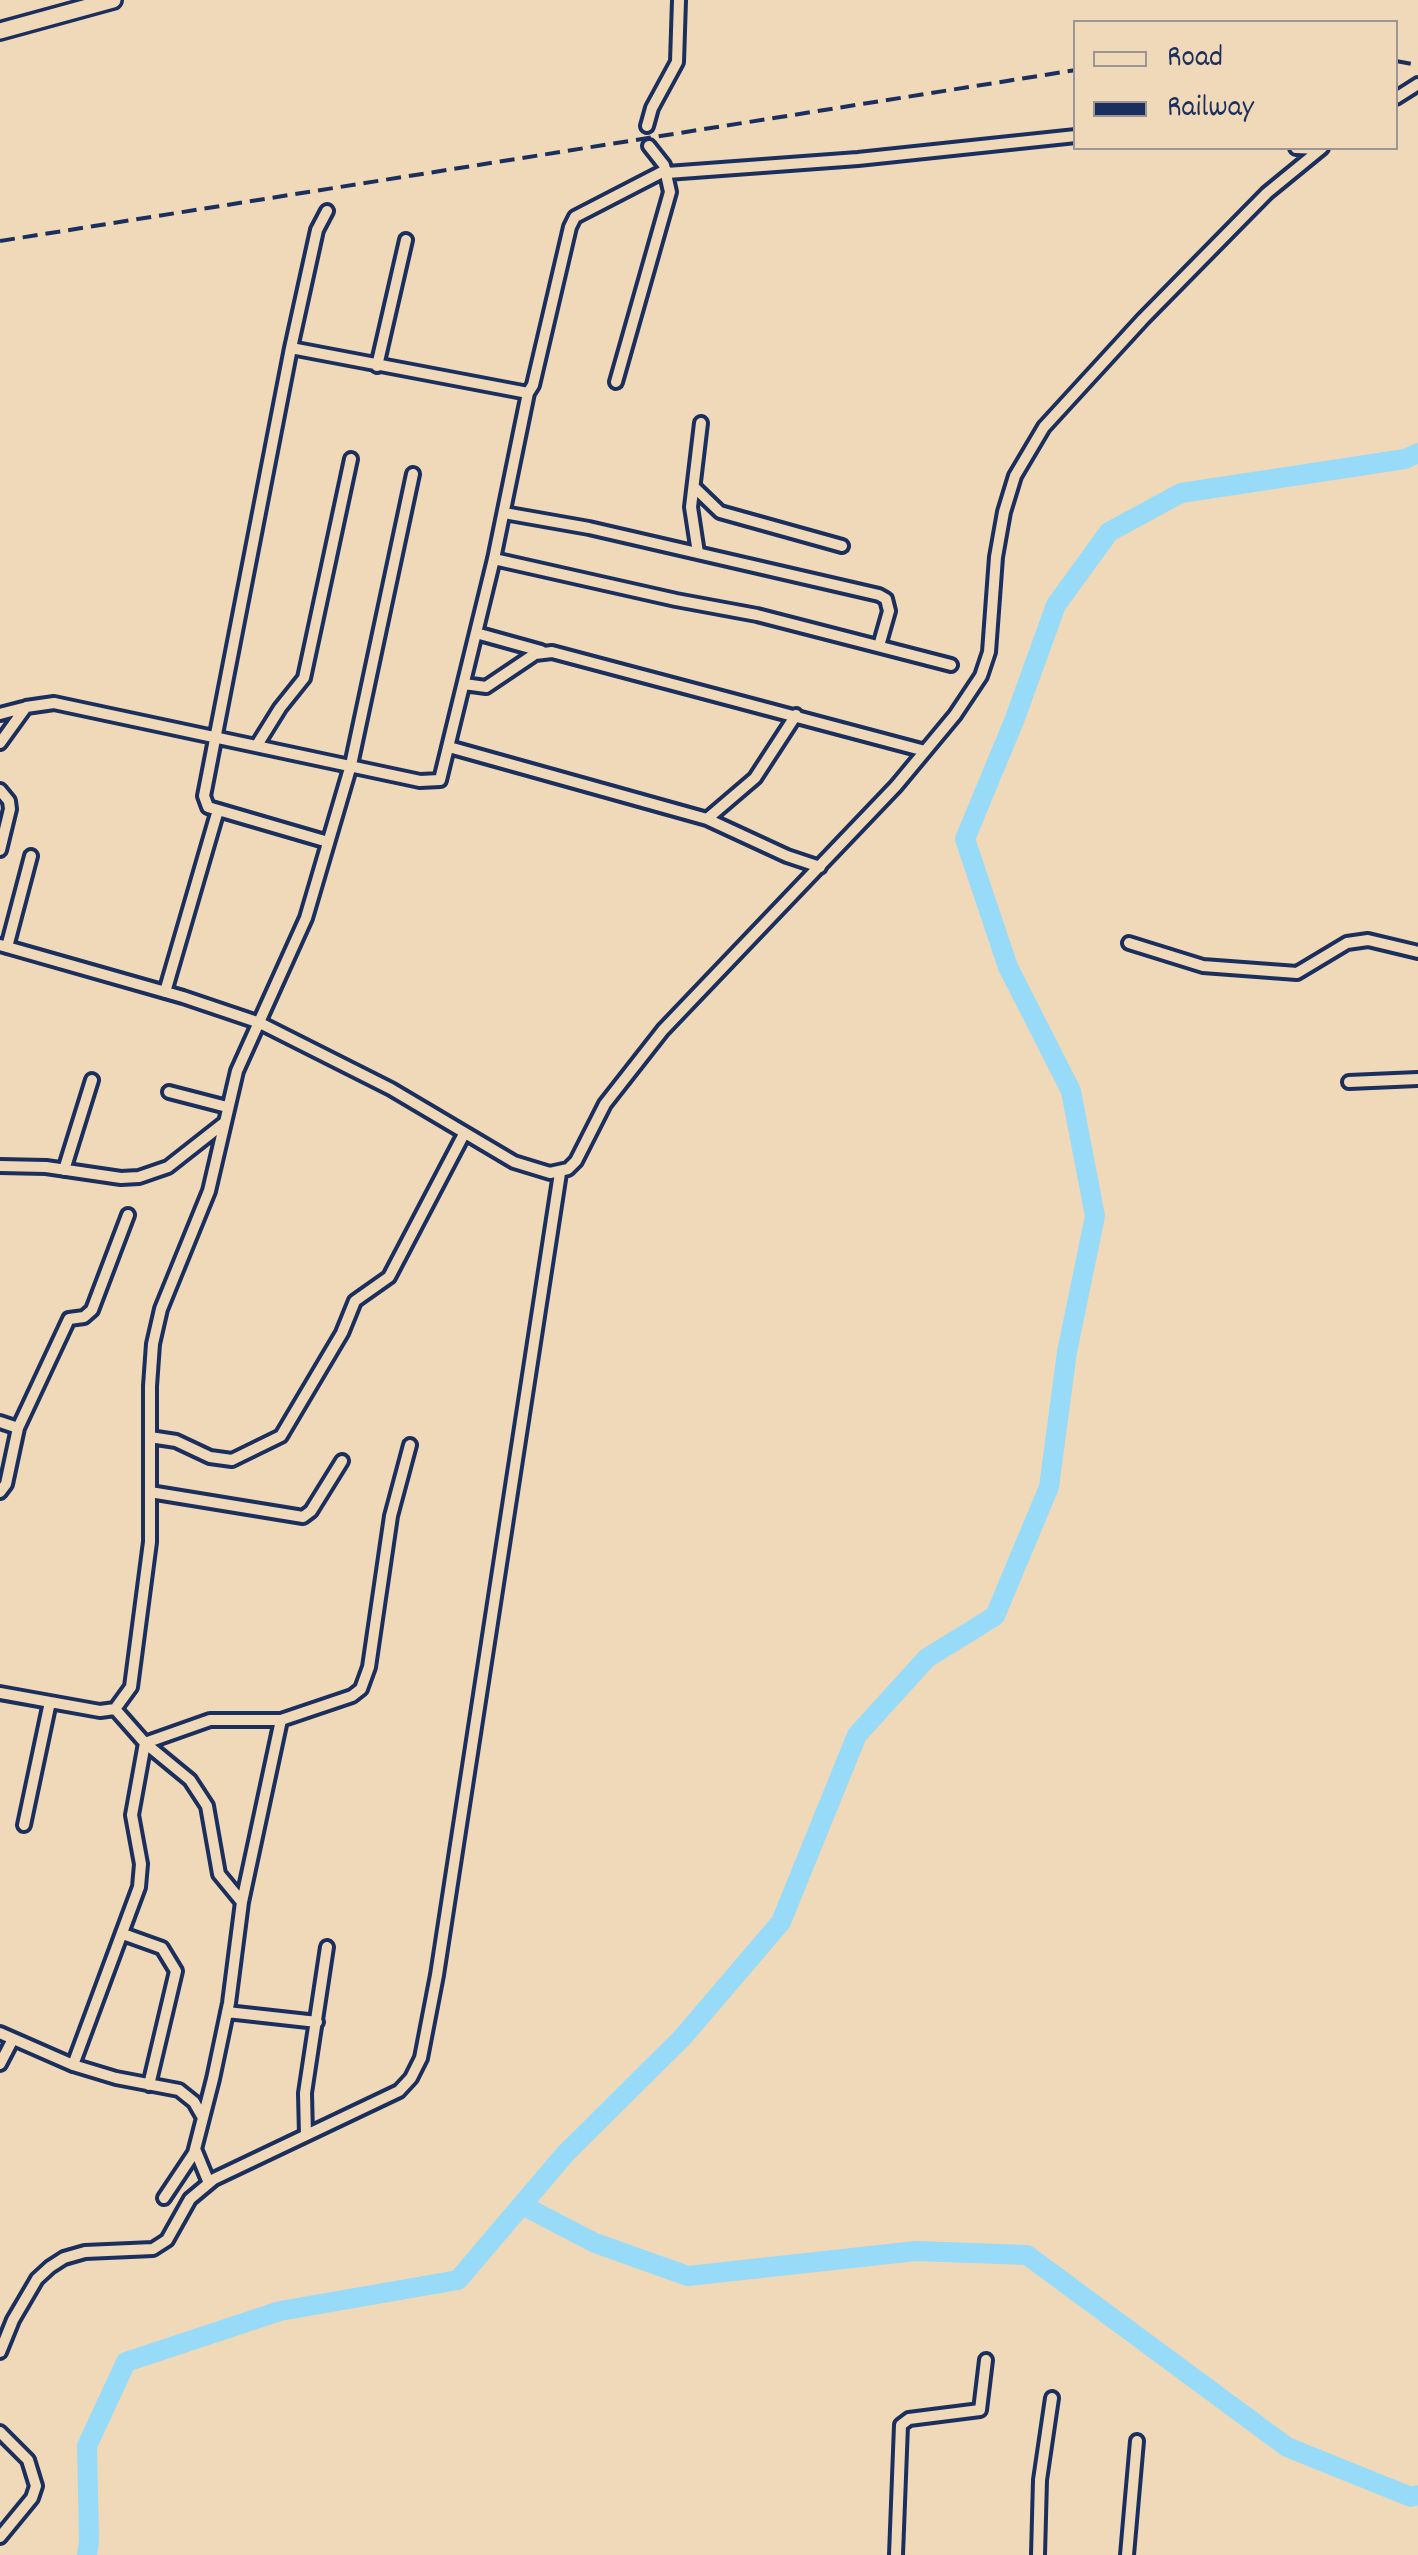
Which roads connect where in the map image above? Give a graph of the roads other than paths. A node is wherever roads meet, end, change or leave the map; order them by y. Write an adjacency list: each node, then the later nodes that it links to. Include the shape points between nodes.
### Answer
1 (113, 0): 3 (main road)
2 (679, 0): 4 (street, via 677,62)
3 (0, 31)
4 (646, 126)
5 (1073, 136): 8 (street)
6 (649, 146): 8 (street)
7 (1319, 150): 35 (street, via 1143,319 1029,448 1004,512 986,662)
8 (667, 172): 13 (street, via 670,192); 14 (street, via 575,217)
9 (327, 211): 11 (street)
10 (406, 240): 12 (street)
11 (291, 348): 12 (street); 31 (street)
12 (378, 366): 14 (street)
13 (616, 382)
14 (528, 394): 19 (street)
15 (701, 423): 18 (street)
16 (351, 458): 33 (street, via 304,678)
17 (414, 474): 36 (street)
18 (694, 486): 20 (street, via 720,512); 21 (street)
19 (504, 512): 21 (street); 22 (street)
20 (842, 546)
21 (698, 553): 24 (street, via 886,598 890,611)
22 (494, 559): 23 (street); 24 (street)
23 (476, 633): 25 (street); 27 (street)
24 (879, 646): 26 (street)
25 (542, 652): 27 (street, via 486,687); 30 (street)
26 (951, 664)
27 (464, 684): 34 (street)
28 (26, 707): 29 (street); 31 (street, via 75,705); 32 (street)
29 (0, 714)
30 (796, 715): 35 (street); 39 (street, via 755,778)
31 (215, 736): 33 (street); 38 (street, via 204,796)
32 (0, 743)
33 (257, 745): 36 (street)
34 (450, 747): 36 (street, via 434,782); 39 (street)
35 (926, 751): 43 (street)
36 (351, 764): 40 (street)
37 (0, 790): 41 (street, via 10,808)
38 (218, 810): 40 (street); 47 (street)
39 (708, 819): 43 (street)
40 (328, 842): 48 (street, via 295,945)
41 (0, 850)
42 (31, 856): 45 (street)
43 (820, 866): 58 (street, via 674,1018 605,1104 576,1161)
44 (1129, 943): 46 (street, via 1203,966 1297,973 1346,943 1368,940)
45 (3, 946): 47 (street)
46 (1418, 952)
47 (165, 992): 48 (street)
48 (260, 1023): 53 (street); 55 (street)
49 (1418, 1079): 51 (street)
50 (92, 1080): 57 (street)
51 (1349, 1082)
52 (169, 1092): 53 (street)
53 (227, 1107): 54 (street)
54 (224, 1123): 57 (street, via 154,1174 121,1178); 62 (street, via 209,1191 161,1309)
55 (464, 1134): 58 (street, via 530,1169); 62 (street, via 390,1277 355,1301 282,1436 232,1460)
56 (0, 1166): 57 (street)
57 (64, 1170)
58 (560, 1174): 84 (street, via 421,2058 398,2091)
59 (128, 1215): 61 (street, via 92,1310 69,1318)
60 (0, 1422): 61 (street)
61 (18, 1428): 65 (street)
62 (150, 1437): 66 (street)
63 (410, 1445): 70 (street, via 385,1545 366,1680 352,1696)
64 (342, 1461): 66 (street, via 303,1517)
65 (0, 1492)
66 (150, 1492): 69 (street, via 131,1687)
67 (0, 1692): 68 (street)
68 (50, 1702): 69 (street); 72 (street)
69 (115, 1710): 71 (street)
70 (281, 1720): 71 (street, via 210,1720); 73 (street)
71 (145, 1743): 73 (street, via 190,1780 207,1806 219,1874); 74 (street, via 132,1816 142,1864)
72 (24, 1825)
73 (242, 1902): 76 (street)
74 (123, 1934): 81 (street); 82 (street, via 162,1948 176,1970)
75 (327, 1947): 77 (street)
76 (227, 2012): 77 (street); 83 (street)
77 (318, 2022): 84 (street)
78 (0, 2032): 79 (street)
79 (13, 2039): 80 (street); 81 (street)
80 (0, 2064)
81 (72, 2065): 82 (street)
82 (150, 2085): 83 (street, via 186,2094)
83 (203, 2117): 85 (street)
84 (306, 2135): 86 (street)
85 (195, 2149): 86 (street); 87 (street)
86 (208, 2183): 89 (street, via 190,2199 167,2240 153,2249 64,2258 37,2279)
87 (164, 2198)
88 (0, 2315): 89 (street)
89 (13, 2320): 90 (street)
90 (0, 2352)
91 (986, 2360): 96 (street, via 980,2410 901,2424)
92 (1052, 2398): 97 (street)
93 (0, 2432): 95 (street, via 28,2460 36,2486)
94 (1137, 2440): 98 (street)
95 (0, 2538)
96 (896, 2555)
97 (1038, 2555)
98 (1127, 2555)

